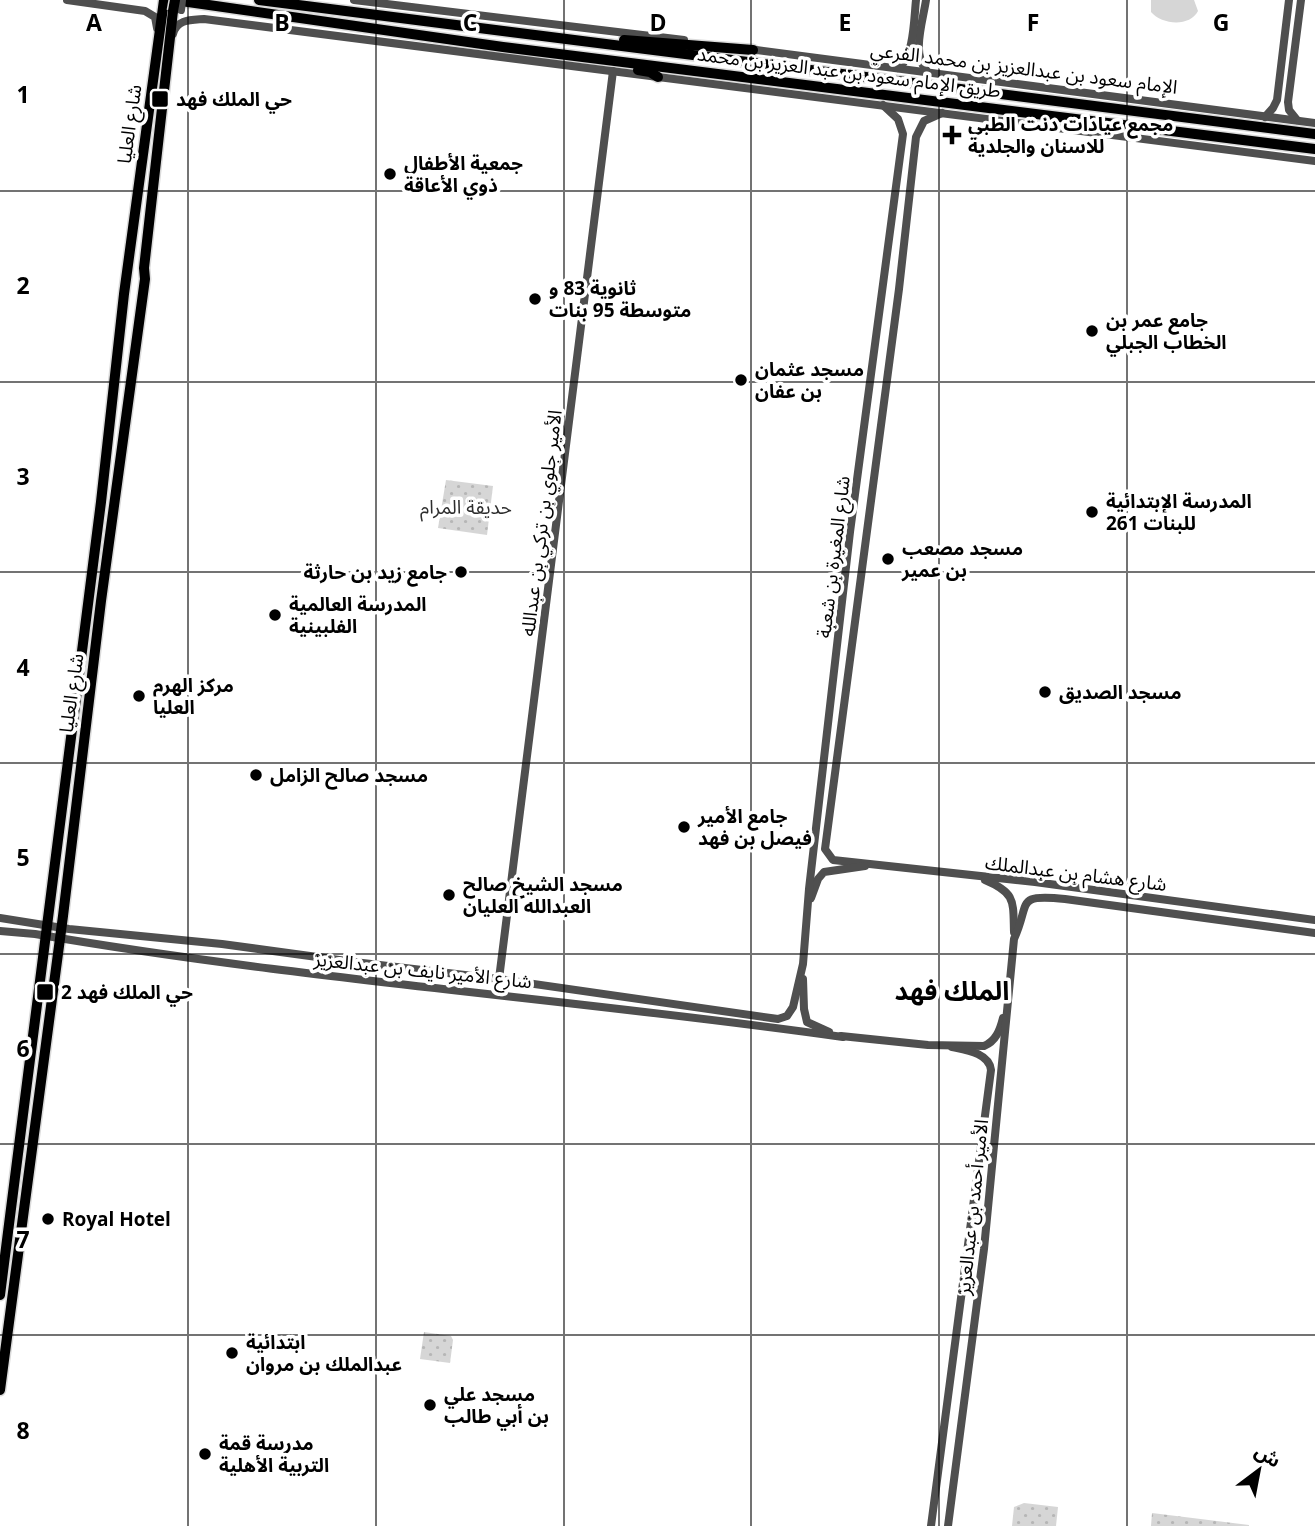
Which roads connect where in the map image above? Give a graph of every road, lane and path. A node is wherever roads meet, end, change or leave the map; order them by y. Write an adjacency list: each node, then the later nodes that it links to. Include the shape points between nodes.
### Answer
1 (67, 0): 12 (street, via 152,14)
2 (182, 0): 9 (street, bridge)
3 (259, 0): 11 (main road, طريق الإمام سعود بن عبد العزيز بن محمد)
4 (354, 0): 13 (street, الإمام سعود بن عبدالعزيز بن محمد الفرعي)
5 (916, 0): 15 (street)
6 (926, 0): 17 (street)
7 (1289, 0): 22 (street)
8 (1301, 0): 23 (street)
9 (171, 5): 10 (street); 12 (main road, شارع العليا); 14 (main road, شارع العليا); 16 (main road, طريق الإمام سعود بن عبد العزيز بن محمد)
10 (204, 19): 14 (street, via 175,27); 19 (street)
11 (528, 33): 13 (main road); 30 (main road, طريق الإمام سعود بن عبد العزيز بن محمد)
12 (158, 50): 34 (main road, شارع العليا)
13 (753, 50): 18 (street, الإمام سعود بن عبدالعزيز بن محمد الفرعي)
14 (169, 54): 35 (main road, شارع العليا)
15 (909, 54): 17 (street); 18 (street)
16 (569, 55): 21 (main road); 32 (main road, طريق الإمام سعود بن عبد العزيز بن محمد)
17 (919, 56): 20 (street)
18 (898, 68): 20 (street, الإمام سعود بن عبدالعزيز بن محمد الفرعي)
19 (613, 71): 21 (street); 56 (street, الأمير جلوي بن تركي بن عبدالله)
20 (927, 72): 26 (street, الإمام سعود بن عبدالعزيز بن محمد الفرعي)
21 (658, 77): 24 (street)
22 (1277, 100): 23 (street); 26 (street)
23 (1288, 102): 27 (street)
24 (883, 105): 25 (street); 29 (street, via 898,119)
25 (942, 113): 31 (street, via 924,121); 33 (street)
26 (1265, 117): 27 (street, الإمام سعود بن عبدالعزيز بن محمد الفرعي)
27 (1297, 120): 28 (street, الإمام سعود بن عبدالعزيز بن محمد الفرعي)
28 (1315, 123)
29 (903, 134): 31 (street, via 909,129); 44 (street, شارع المغيرة بن شعبة, via 850,532)
30 (1315, 134)
31 (916, 137): 40 (street, شارع المغيرة بن شعبة, via 825,842)
32 (1315, 149)
33 (1315, 160)
34 (128, 264): 35 (main road, via 132,290 138,287); 36 (main road, شارع العليا)
35 (144, 268): 37 (main road, شارع العليا)
36 (121, 331): 37 (main road, via 132,305 137,308); 38 (main road, شارع العليا)
37 (137, 334): 39 (main road, شارع العليا)
38 (87, 598): 39 (main road, via 93,607); 49 (main road, شارع العليا)
39 (101, 601): 47 (main road, شارع العليا)
40 (833, 860): 41 (street, شارع هشام بن عبدالملك)
41 (867, 865): 42 (street, شارع هشام بن عبدالملك); 44 (street, via 824,872)
42 (972, 876): 46 (street, شارع هشام بن عبدالملك); 52 (street, via 1010,895)
43 (1034, 897): 50 (street, شارع هشام بن عبدالملك); 52 (street, الأمير أحمد بن عبدالعزيز, via 1026,902)
44 (809, 907): 55 (street, شارع المغيرة بن شعبة)
45 (0, 918): 49 (street, شارع الأمير نايف بن عبدالعزيز)
46 (1315, 919)
47 (61, 927): 49 (street, شارع الأمير نايف بن عبدالعزيز); 51 (main road, شارع العليا); 53 (street, شارع الأمير نايف بن عبدالعزيز)
48 (0, 931): 49 (street, شارع الأمير نايف بن عبدالعزيز)
49 (46, 931): 51 (street, شارع الأمير نايف بن عبدالعزيز); 61 (main road, شارع العليا)
50 (1315, 933)
51 (59, 939): 54 (street, شارع الأمير نايف بن عبدالعزيز); 62 (main road, شارع العليا)
52 (1014, 939): 57 (street, الأمير أحمد بن عبدالعزيز)
53 (178, 940): 54 (street, via 164,946); 56 (street, شارع الأمير نايف بن عبدالعزيز)
54 (179, 955): 59 (street, شارع الأمير نايف بن عبدالعزيز)
55 (803, 969): 58 (street, شارع المغيرة بن شعبة, via 793,1007); 59 (street, via 807,1022)
56 (499, 979): 58 (street, شارع الأمير نايف بن عبدالعزيز)
57 (1007, 1000): 60 (street, via 991,1043); 64 (street, الأمير أحمد بن عبدالعزيز, via 984,1249)
58 (785, 1017)
59 (844, 1037): 60 (street)
60 (952, 1046): 63 (street, الأمير أحمد بن عبدالعزيز, via 980,1055 989,1061 991,1070)
61 (0, 1295)
62 (0, 1390)
63 (930, 1526)
64 (948, 1526)

